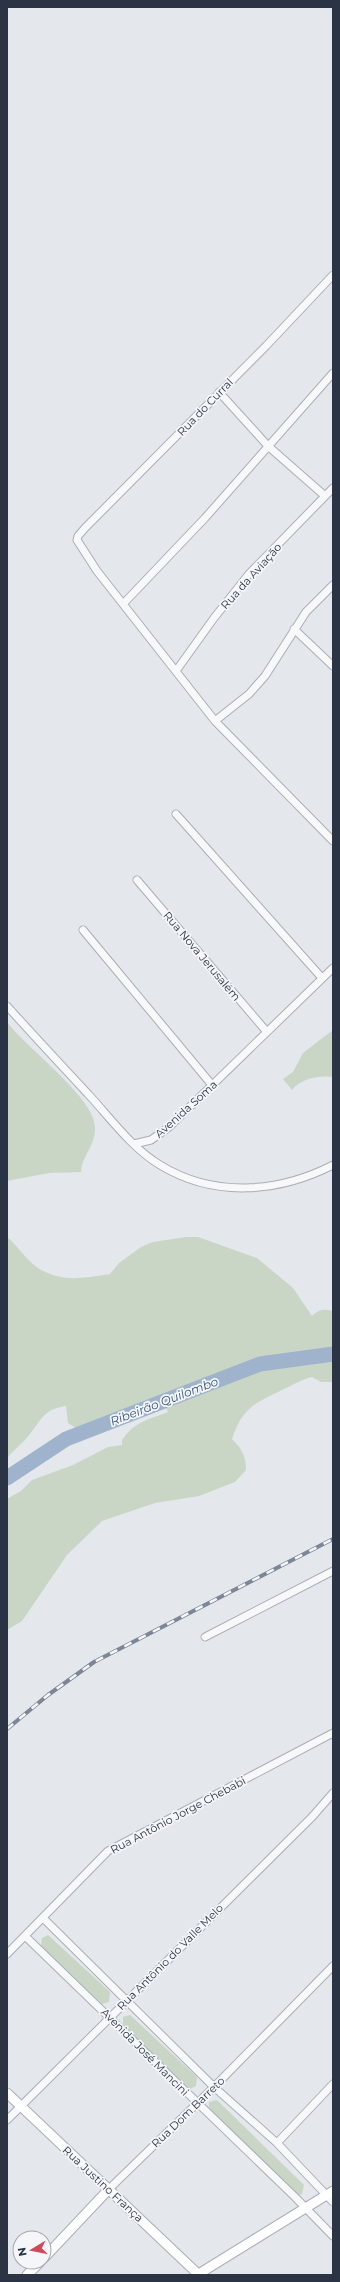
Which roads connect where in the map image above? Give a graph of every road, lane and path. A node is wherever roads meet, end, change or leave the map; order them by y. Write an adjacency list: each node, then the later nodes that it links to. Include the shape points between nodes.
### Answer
1 (333, 274): 3 (street, Rua do Curral)
2 (333, 373): 4 (street)
3 (219, 392): 4 (street); 8 (street, Rua do Curral, via 78,536 77,540 97,571)
4 (268, 446): 6 (street); 8 (street, via 205,518)
5 (333, 488): 6 (street, Rua da Aviação)
6 (325, 496): 11 (street, Rua da Aviação, via 249,574)
7 (333, 585): 9 (street, via 306,612)
8 (124, 603): 11 (street)
9 (294, 629): 10 (street); 12 (street, via 265,676 249,694)
10 (333, 666)
11 (176, 671): 12 (street)
12 (215, 721): 14 (street)
13 (176, 814): 18 (street)
14 (333, 841)
15 (137, 880): 20 (street, Rua Nova Jerusalém)
16 (83, 930): 21 (street)
17 (333, 968): 18 (street, Avenida Soma)
18 (322, 978): 20 (street, Avenida Soma)
19 (7, 1006): 22 (street)
20 (267, 1032): 21 (street, Avenida Soma)
21 (212, 1085): 22 (street, Avenida Soma, via 160,1134 151,1140)
22 (134, 1144): 23 (street, via 160,1165 200,1183 219,1188 265,1187 299,1180)
23 (333, 1165)
24 (333, 1571): 25 (street)
25 (205, 1637)
26 (333, 1733): 28 (street, Rua Antônio Jorge Chebabi, via 108,1851)
27 (333, 1793): 32 (street, Rua Antônio do Valle Melo)
28 (43, 1918): 29 (street, Rua Antônio Jorge Chebabi); 32 (street)
29 (25, 1936): 30 (street, Rua Antônio Jorge Chebabi); 33 (street, Avenida José Mancini)
30 (7, 1954)
31 (333, 1966): 35 (street, Rua Dom Barreto)
32 (126, 2000): 33 (street, Rua Antônio do Valle Melo); 35 (street)
33 (110, 2016): 37 (street, Avenida José Mancini); 38 (street, Rua Antônio do Valle Melo)
34 (333, 2084): 40 (street)
35 (214, 2087): 37 (street, Rua Dom Barreto); 40 (street)
36 (7, 2093): 38 (street, Rua Justino França)
37 (196, 2103): 41 (street, Rua Dom Barreto); 44 (street, Avenida José Mancini)
38 (20, 2106): 39 (street, Rua Antônio do Valle Melo); 41 (street, Rua Justino França)
39 (7, 2120)
40 (277, 2144): 42 (street)
41 (110, 2189): 46 (street, Rua Dom Barreto); 47 (street, Rua Justino França)
42 (329, 2193): 43 (street); 44 (street)
43 (333, 2202)
44 (306, 2207): 45 (street, Avenida José Mancini); 47 (street)
45 (333, 2236)
46 (52, 2250)
47 (198, 2275)

